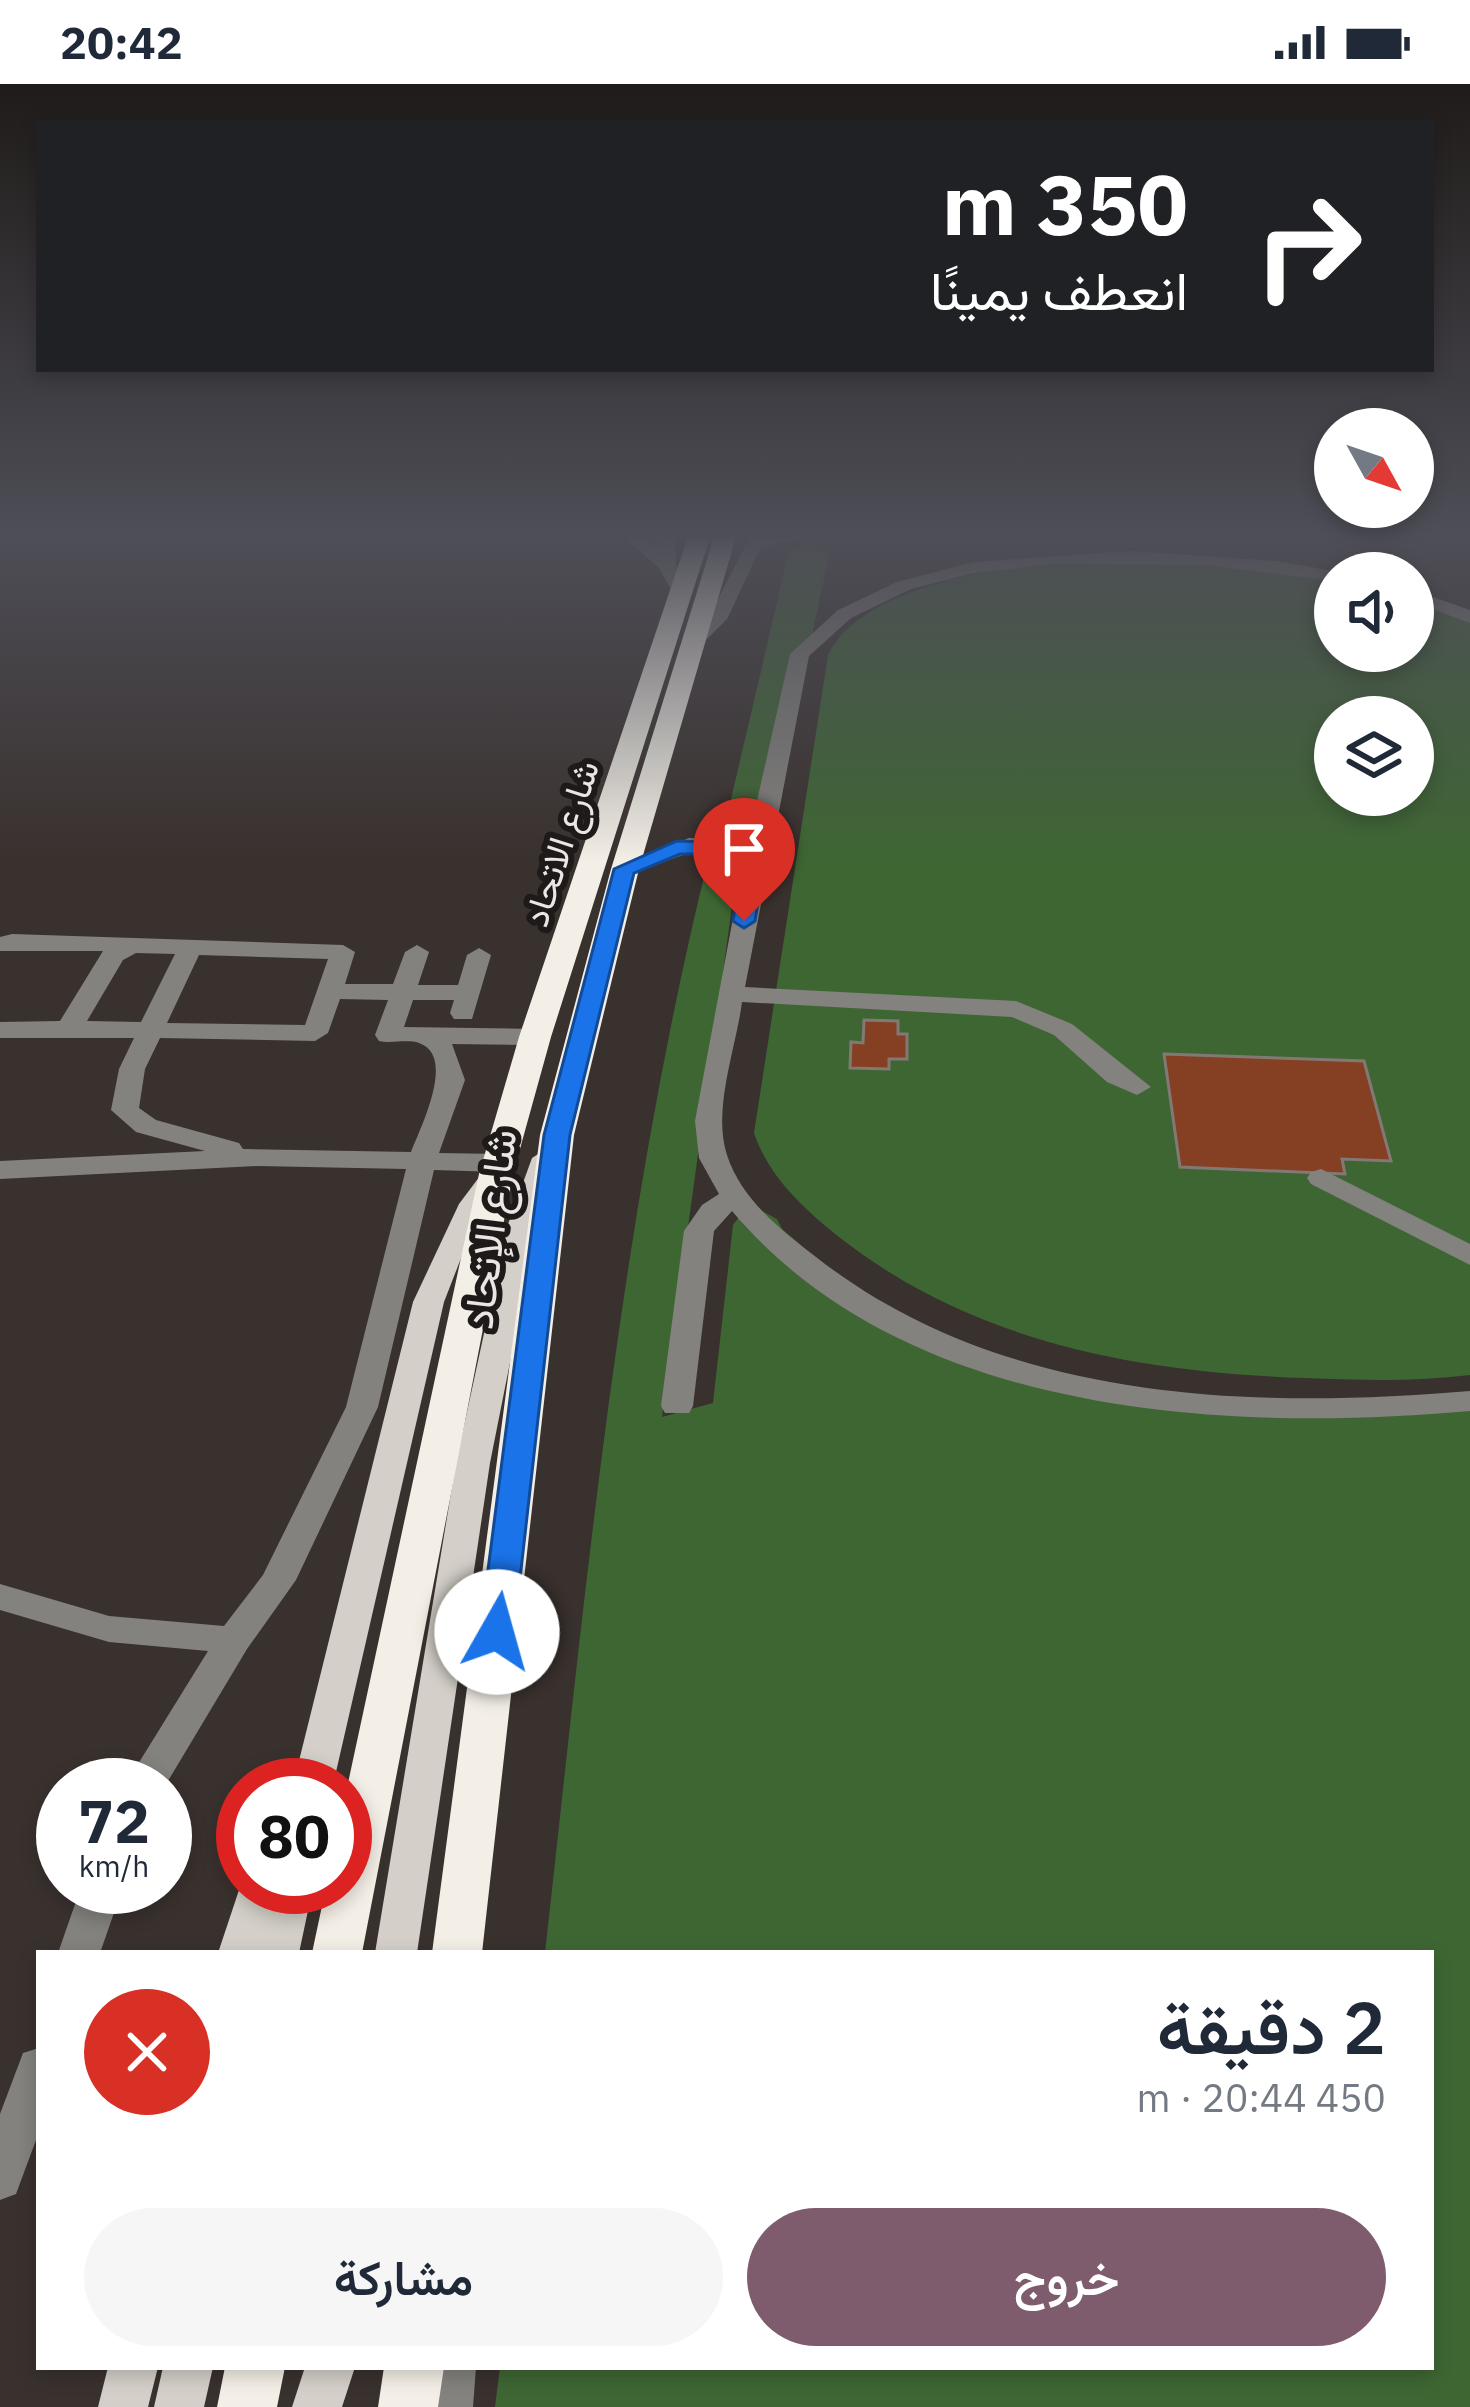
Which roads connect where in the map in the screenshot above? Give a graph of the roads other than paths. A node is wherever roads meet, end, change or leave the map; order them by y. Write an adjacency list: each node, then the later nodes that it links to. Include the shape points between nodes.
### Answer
1 (663, 645): 21 (highway, شارع الاتحاد)
2 (692, 645): 4 (highway, شارع الإتحاد)
3 (808, 645): 6 (street)
4 (639, 820): 5 (street); 7 (highway, شارع الإتحاد)
5 (689, 845): 6 (street); 7 (street)
6 (757, 848): 16 (street)
7 (625, 869): 23 (highway, شارع الإتحاد)
8 (0, 944): 9 (street)
9 (130, 946): 10 (street); 17 (street, via 113,955 72,1024)
10 (190, 948): 13 (street, via 343,952); 19 (street)
11 (417, 952): 14 (street)
12 (479, 955): 15 (street)
13 (330, 991): 14 (street); 19 (street, via 315,1033)
14 (404, 992): 15 (street); 20 (street, via 388,1035)
15 (469, 993): 20 (street)
16 (730, 994): 22 (street, via 1016,1009 1070,1035 1102,1069); 29 (street, via 709,1140)
17 (84, 1029): 18 (street); 19 (street)
18 (0, 1030)
19 (150, 1031): 24 (street, via 125,1110 146,1126)
20 (441, 1035): 21 (street); 25 (street, via 451,1080)
21 (535, 1037): 26 (highway, شارع الاتحاد)
22 (1137, 1087)
23 (557, 1135): 42 (highway, شارع الإتحاد); 47 (main road, via 522,1227 476,1444)
24 (258, 1157): 25 (street); 27 (street)
25 (422, 1161): 26 (street); 35 (street, via 362,1407 278,1580)
26 (498, 1168): 34 (main road, via 445,1250); 46 (highway, شارع الإتحاد)
27 (0, 1170)
28 (1322, 1178): 30 (street)
29 (735, 1196): 31 (street, via 793,1258 862,1306 927,1339 1035,1375 1197,1404); 32 (street, via 699,1231)
30 (1470, 1256)
31 (1470, 1401)
32 (677, 1406)
33 (0, 1597): 35 (street, via 109,1629)
34 (346, 1629): 37 (main road); 38 (main road)
35 (234, 1640): 36 (street)
36 (162, 1758)
37 (301, 1758)
38 (319, 1758)
39 (93, 1914): 43 (street)
40 (251, 1914): 44 (main road)
41 (286, 1914): 45 (main road)
42 (458, 1948)
43 (80, 1950)
44 (240, 1950)
45 (279, 1950)
46 (339, 1950)
47 (396, 1950)
48 (36, 2076): 49 (street)
49 (0, 2179)
50 (132, 2370): 57 (main road)
51 (187, 2370): 58 (main road)
52 (254, 2370): 59 (highway)
53 (329, 2370): 60 (main road)
54 (342, 2370): 61 (main road)
55 (414, 2370): 62 (highway)
56 (451, 2370): 63 (street)
57 (123, 2407)
58 (179, 2407)
59 (247, 2407)
60 (317, 2407)
61 (338, 2407)
62 (408, 2407)
63 (448, 2407)

